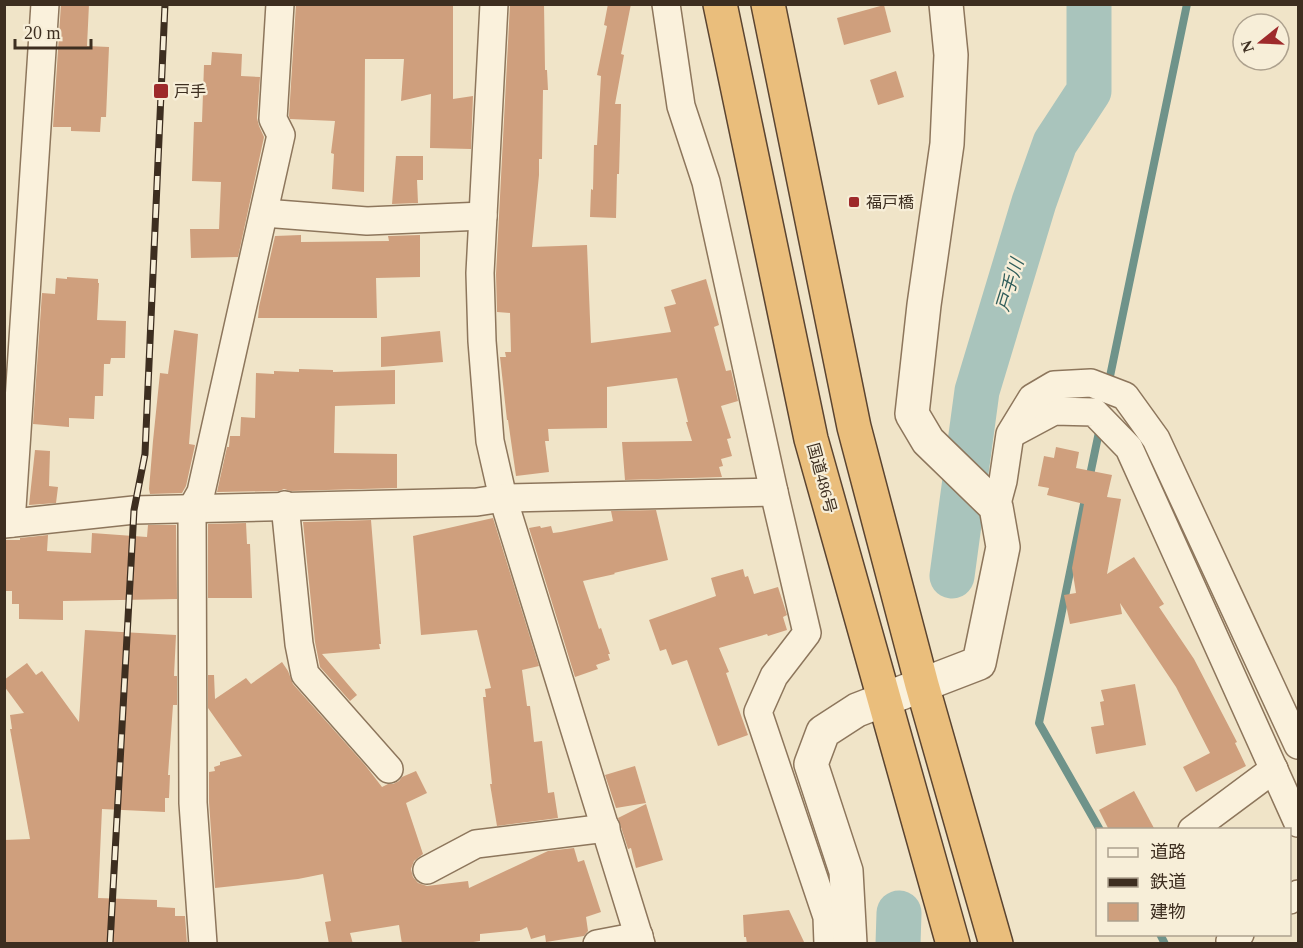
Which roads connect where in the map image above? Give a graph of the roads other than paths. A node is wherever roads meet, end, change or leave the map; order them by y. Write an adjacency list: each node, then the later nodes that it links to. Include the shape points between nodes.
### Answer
1 (45, 4): 16 (street)
2 (280, 4): 8 (street, via 273,118 281,135)
3 (494, 4): 9 (street)
4 (666, 4): 11 (street, via 681,106 706,182)
5 (720, 4): 18 (highway, 国道486号, via 811,439)
6 (768, 4): 17 (highway, via 854,428)
7 (946, 4): 14 (street, via 951,55 947,144 912,414 928,441)
8 (264, 213): 9 (street, via 367,221); 15 (street, via 201,492)
9 (483, 216): 12 (street, via 483,352 490,441)
10 (1010, 434): 14 (street); 19 (street, via 1032,398 1054,385 1091,383 1125,396 1156,439); 21 (street, via 1054,411 1094,412 1129,448)
11 (774, 492): 12 (street); 29 (street, via 807,633 774,676 758,712 827,917)
12 (503, 498): 13 (street, via 477,502); 23 (street)
13 (285, 506): 15 (street); 20 (street, via 305,674)
14 (996, 507): 17 (street, via 1003,547 979,663)
15 (192, 508): 16 (street, via 134,510); 27 (street, via 193,803)
16 (8, 524)
17 (922, 685): 18 (street); 32 (highway)
18 (884, 700): 30 (street, via 857,710 823,732 812,764 846,871); 31 (highway, 国道486号)
19 (1299, 745)
20 (389, 769)
21 (1274, 769): 22 (street); 24 (street)
22 (1299, 823)
23 (606, 828): 25 (street, via 476,844); 26 (street)
24 (1195, 828)
25 (427, 870)
26 (640, 940): 28 (street)
27 (203, 944)
28 (597, 944)
29 (828, 944)
30 (850, 944)
31 (953, 944)
32 (996, 944)

